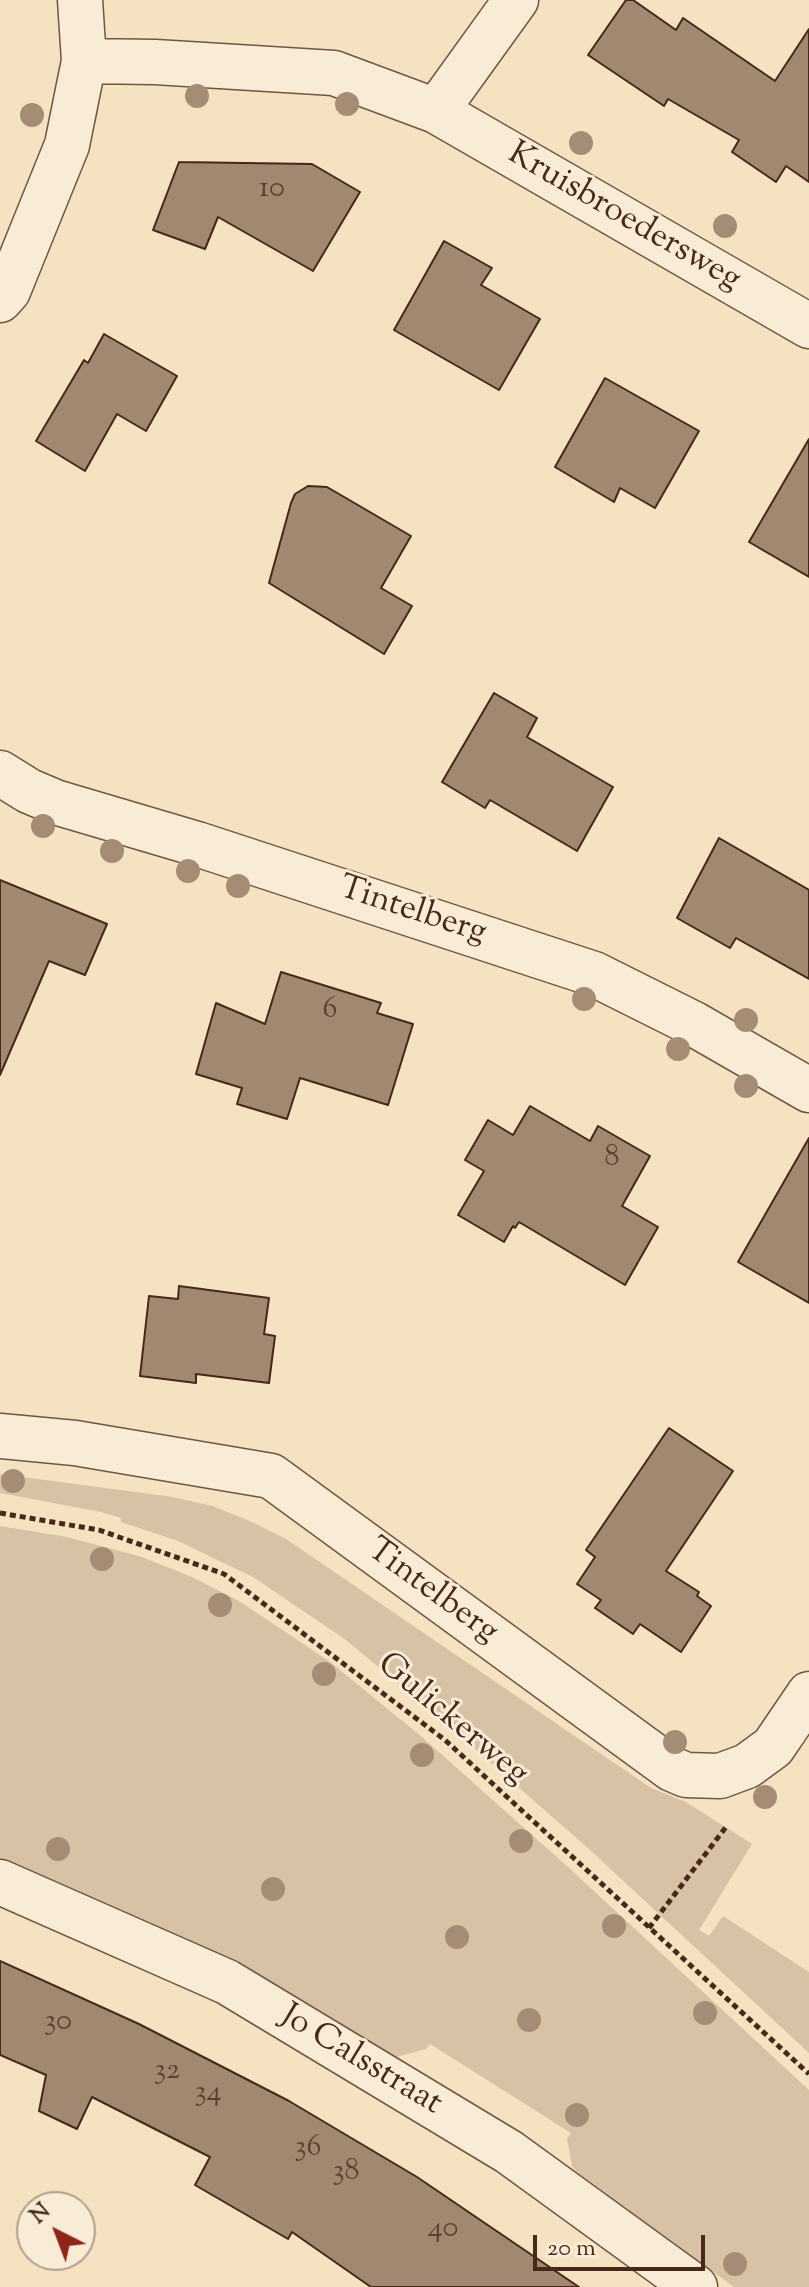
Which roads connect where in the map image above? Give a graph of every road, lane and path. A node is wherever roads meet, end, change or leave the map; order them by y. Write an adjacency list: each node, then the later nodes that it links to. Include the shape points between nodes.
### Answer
1 (80, 0): 3 (street)
2 (516, 0): 4 (street)
3 (84, 61): 4 (street, Kruisbroedersweg, via 334,73); 5 (street, via 67,145)
4 (436, 111): 6 (street, Kruisbroedersweg)
5 (0, 300)
6 (809, 326)
7 (0, 773): 8 (street, Tintelberg, via 55,802 594,974)
8 (809, 1090)
9 (0, 1436): 12 (street, Tintelberg, via 75,1443 271,1476 672,1769 686,1775)
10 (0, 1513): 14 (path, Gulickerweg, via 99,1530 224,1574 445,1740)
11 (809, 1694): 12 (street, Tintelberg, via 773,1747)
12 (732, 1773): 14 (path, via 734,1817)
13 (0, 1882): 16 (street, Jo Calsstraat, via 227,1982 509,2152)
14 (649, 1928): 15 (path, Gulickerweg)
15 (809, 2074)
16 (695, 2287)

